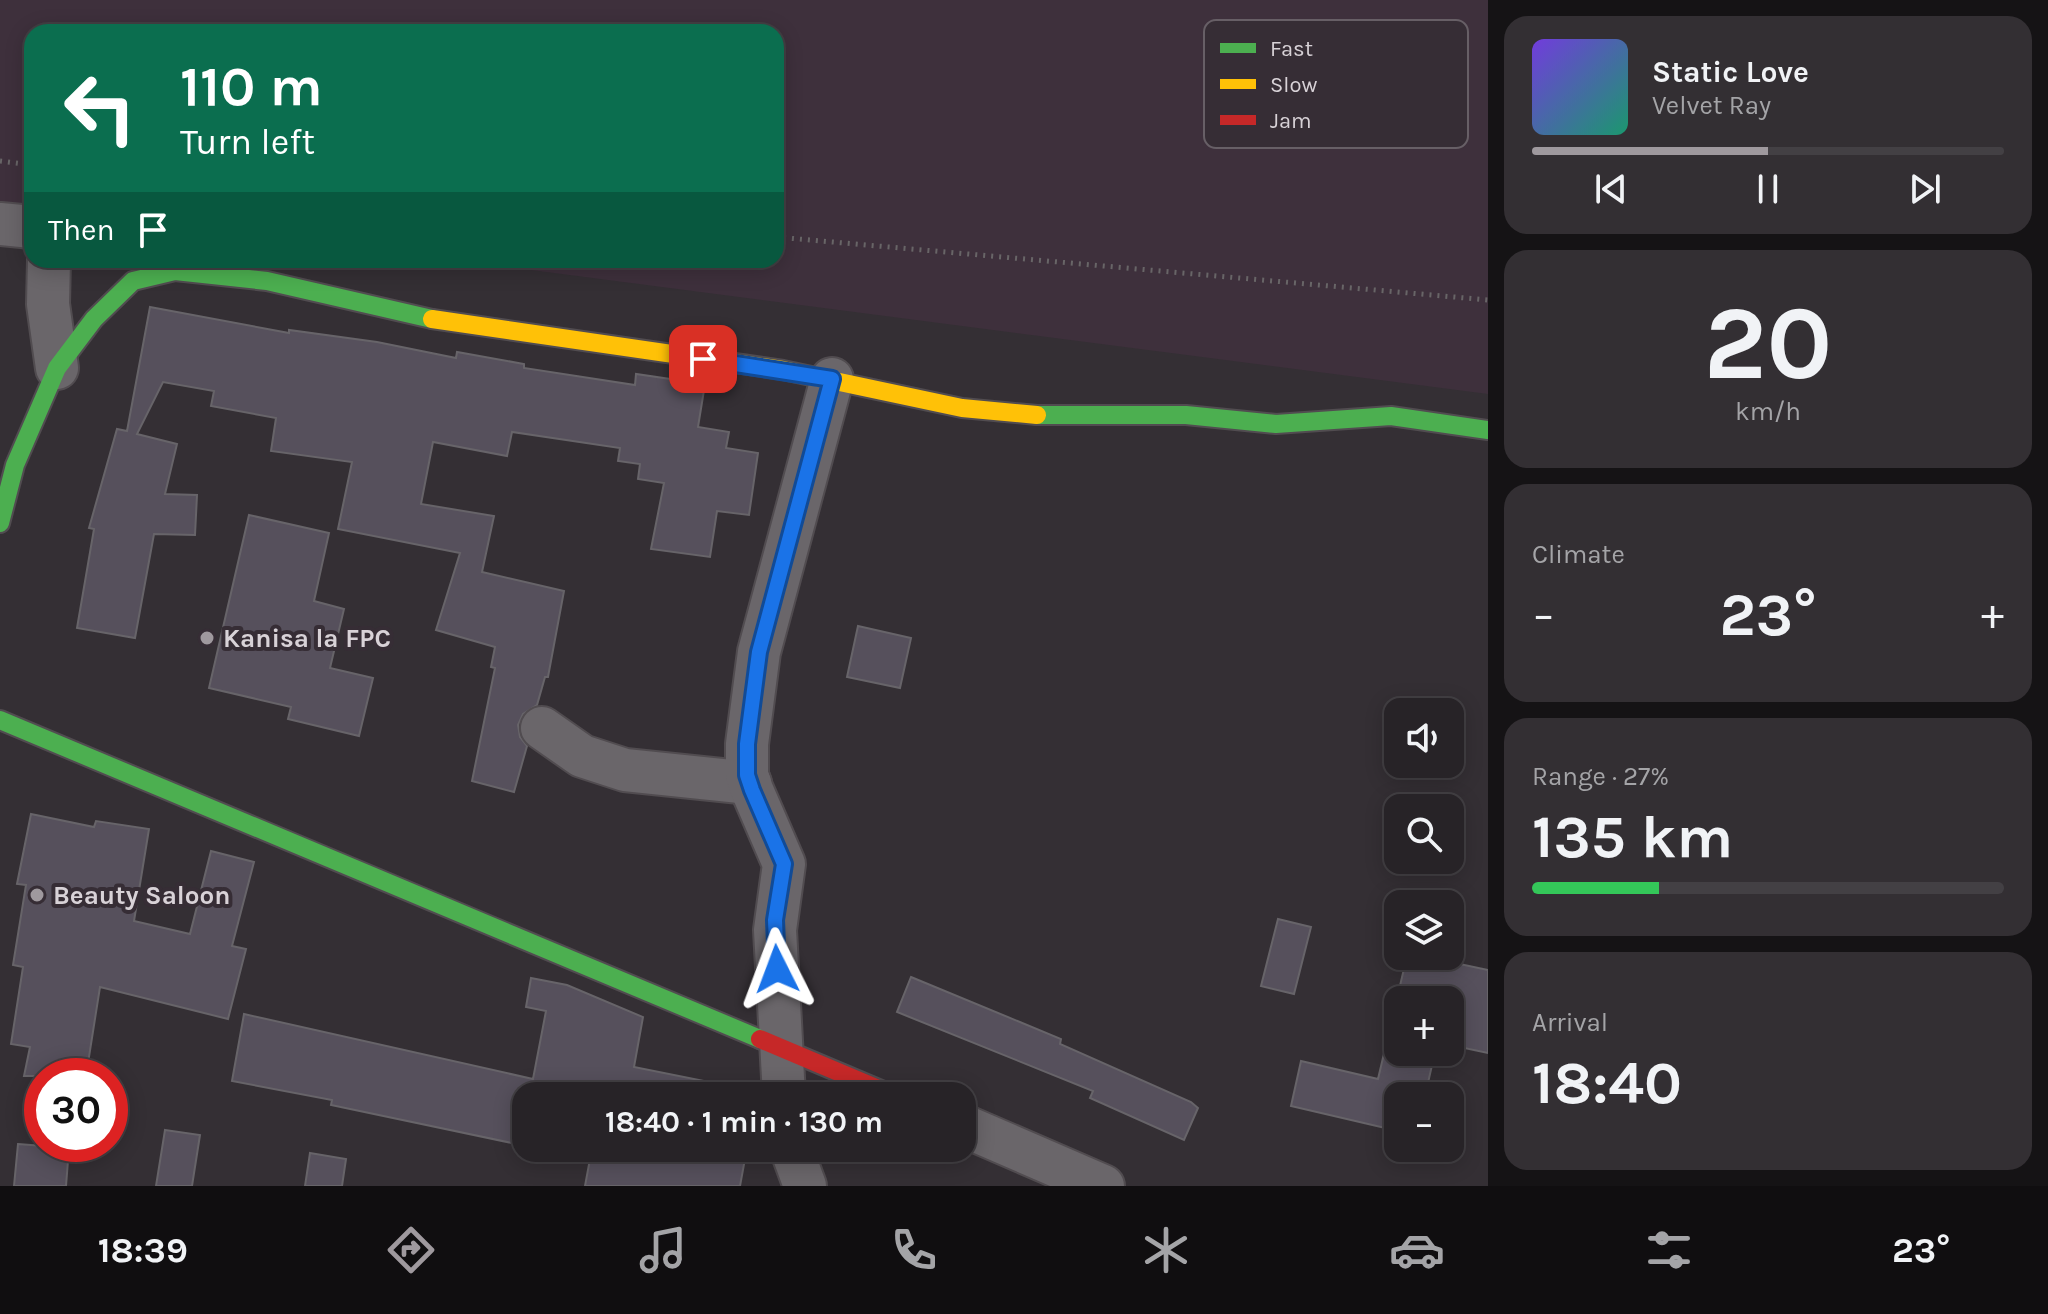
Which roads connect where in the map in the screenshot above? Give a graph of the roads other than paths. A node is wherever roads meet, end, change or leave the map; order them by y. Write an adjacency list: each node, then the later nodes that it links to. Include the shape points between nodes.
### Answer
1 (0, 224): 2 (street)
2 (24, 226)
3 (49, 268): 6 (street)
4 (240, 268): 5 (street)
5 (267, 281): 6 (street, via 175,271 145,276 94,319); 7 (street, via 401,314)
6 (57, 368): 9 (street, via 15,465)
7 (832, 379): 8 (street, via 962,408 1021,414 1186,415 1276,424 1391,416); 12 (street, via 759,652 747,744)
8 (1488, 430)
9 (0, 523)
10 (0, 720): 13 (street)
11 (542, 728): 12 (street, via 582,756 614,767)
12 (750, 783): 13 (street, via 784,864 775,930)
13 (783, 1048): 14 (street); 15 (street)
14 (784, 1082)
15 (862, 1082)
16 (976, 1131): 19 (street)
17 (796, 1162): 18 (street)
18 (805, 1186)
19 (1103, 1186)

